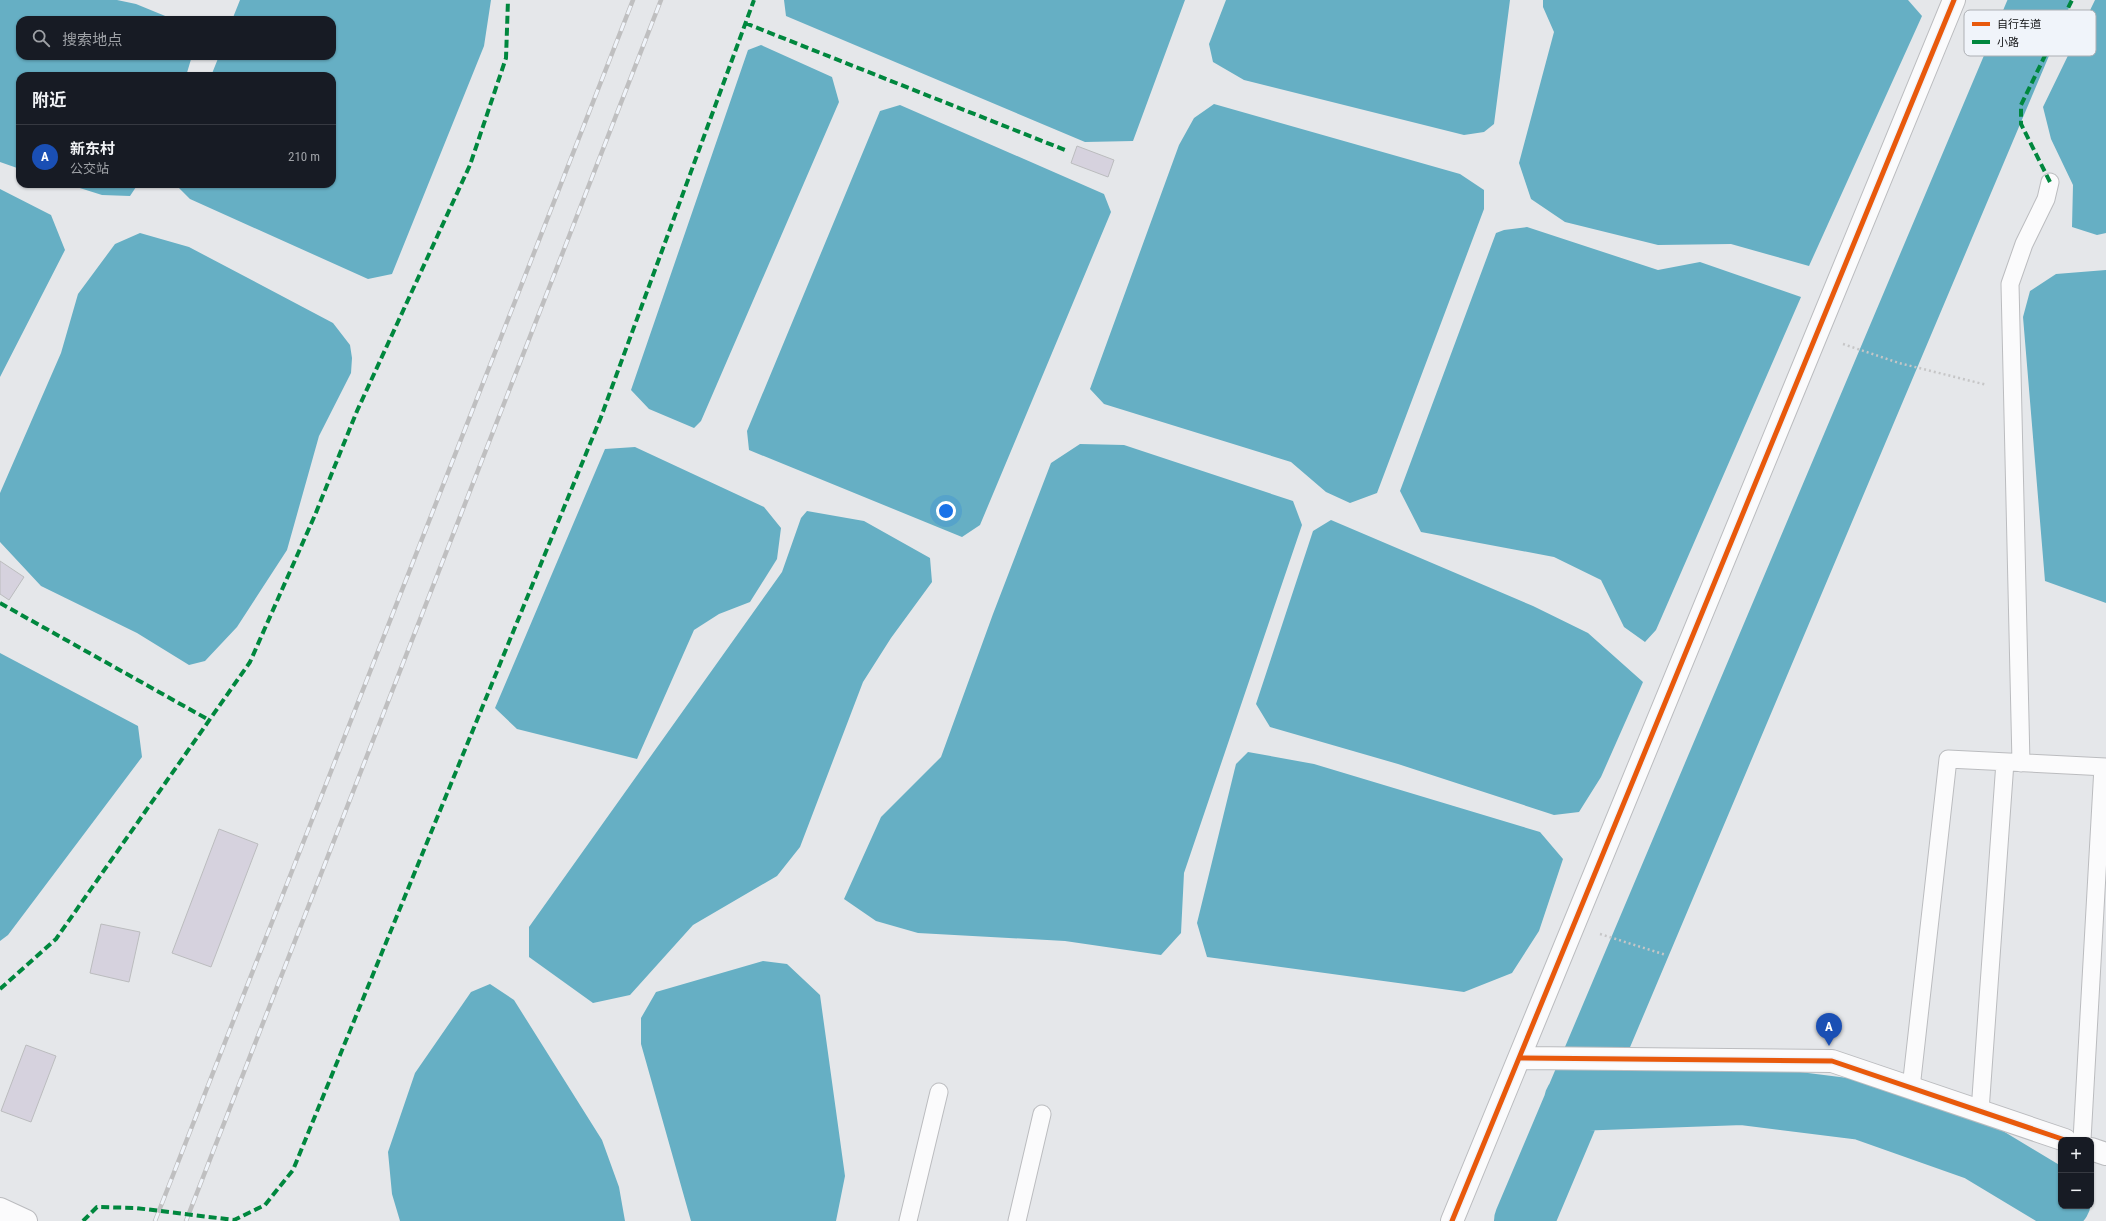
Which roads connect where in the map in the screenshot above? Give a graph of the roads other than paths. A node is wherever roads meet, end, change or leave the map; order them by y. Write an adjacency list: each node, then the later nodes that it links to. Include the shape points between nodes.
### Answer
1 (1954, 0): 5 (street)
2 (2050, 182): 3 (lane, via 2046,199 2024,244 2010,284)
3 (2013, 762): 4 (lane); 6 (lane, via 1948,759); 8 (lane)
4 (2105, 767): 10 (lane)
5 (1521, 1058): 6 (street, via 1832,1061); 18 (street)
6 (1911, 1088): 8 (street)
7 (939, 1092): 16 (lane)
8 (1980, 1111): 11 (street)
9 (1042, 1114): 17 (lane)
10 (2082, 1137)
11 (2058, 1138)
12 (2094, 1150): 13 (street)
13 (2106, 1154)
14 (0, 1209): 15 (street)
15 (26, 1221)
16 (908, 1221)
17 (1017, 1221)
18 (1452, 1221)

